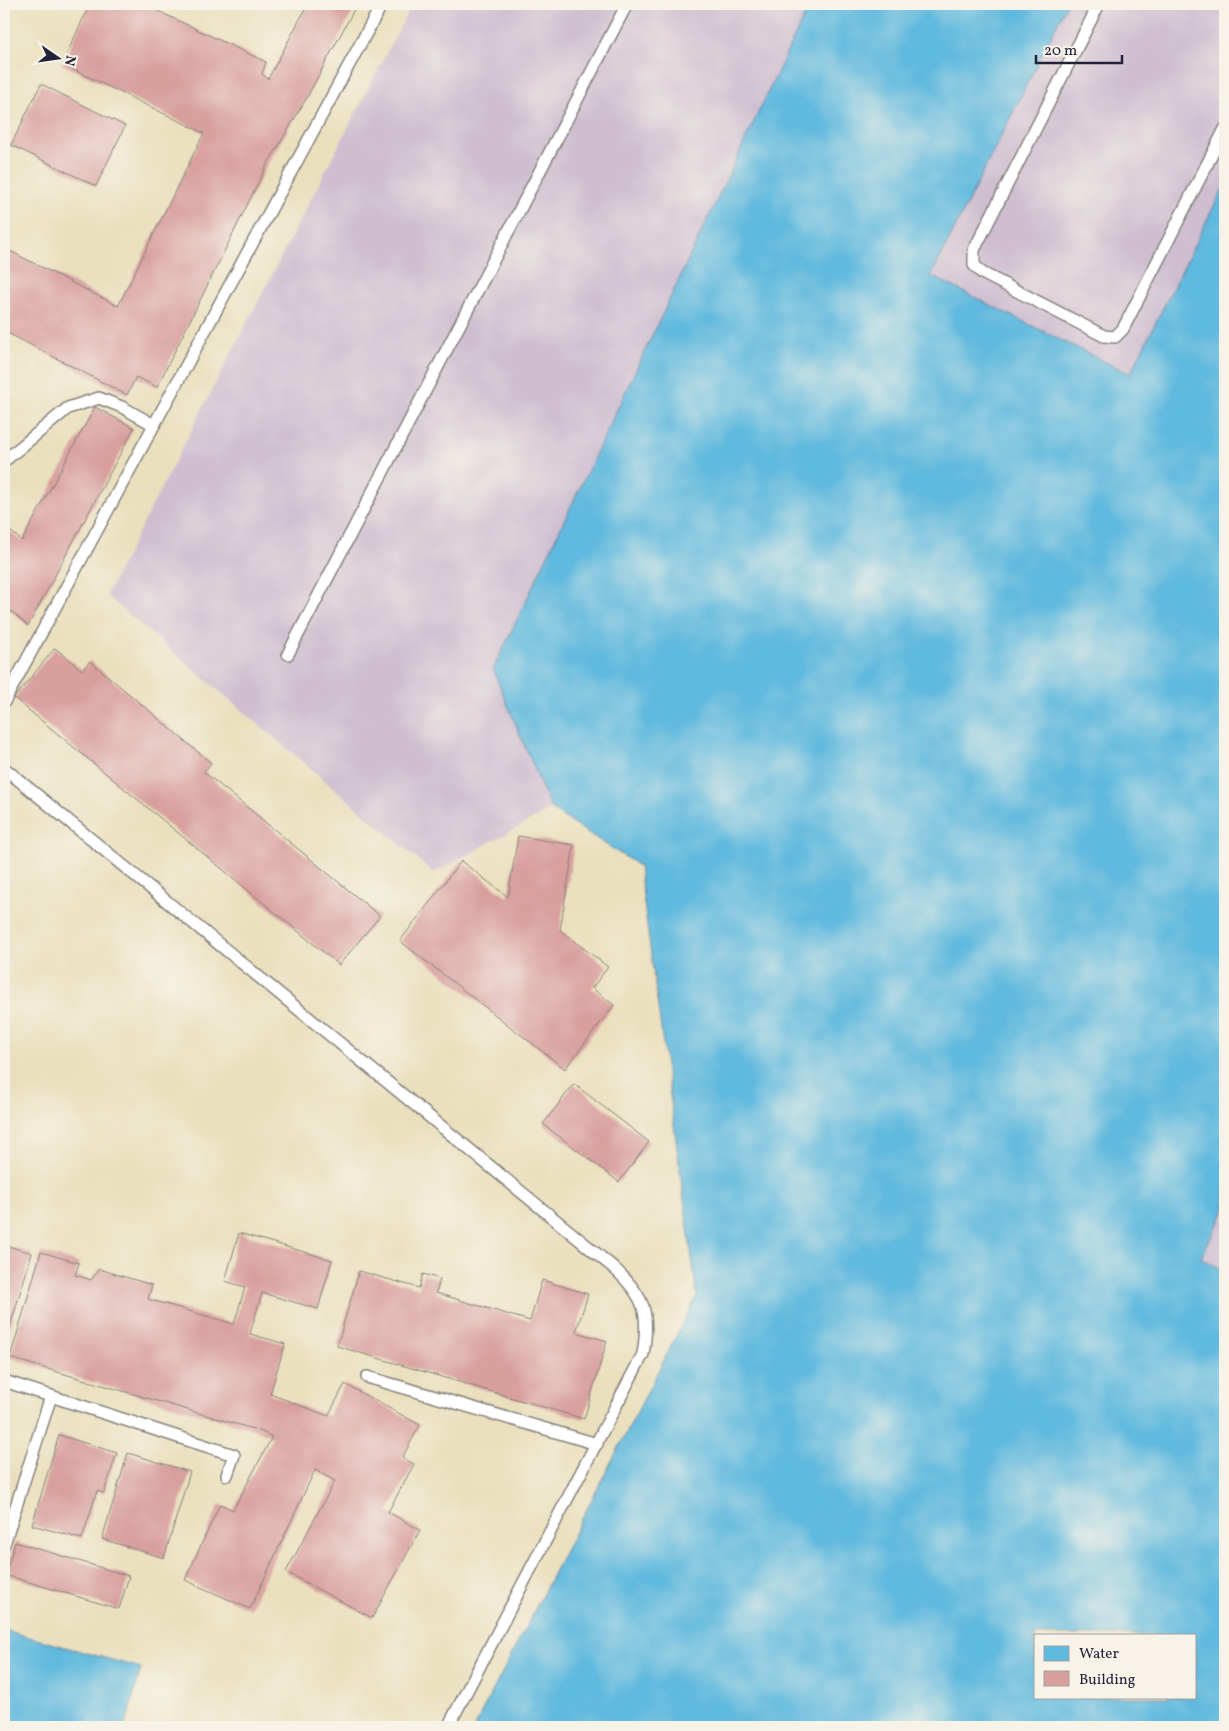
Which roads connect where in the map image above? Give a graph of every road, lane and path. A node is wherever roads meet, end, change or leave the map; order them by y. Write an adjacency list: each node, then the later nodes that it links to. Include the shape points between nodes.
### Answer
1 (382, 4): 5 (lane)
2 (627, 4): 7 (lane)
3 (1099, 4): 4 (lane, via 974,250 974,264 982,273 1104,336 1115,337 1123,329)
4 (1225, 129)
5 (154, 425): 6 (lane, via 99,398 68,408); 8 (lane)
6 (4, 461)
7 (288, 654)
8 (4, 702)
9 (4, 768): 13 (lane, via 632,1284 644,1306 648,1330 643,1354)
10 (367, 1377): 13 (lane)
11 (4, 1381): 12 (lane)
12 (51, 1396): 14 (lane, via 234,1455); 15 (lane)
13 (596, 1444): 16 (lane)
14 (227, 1475)
15 (4, 1544)
16 (448, 1727)

